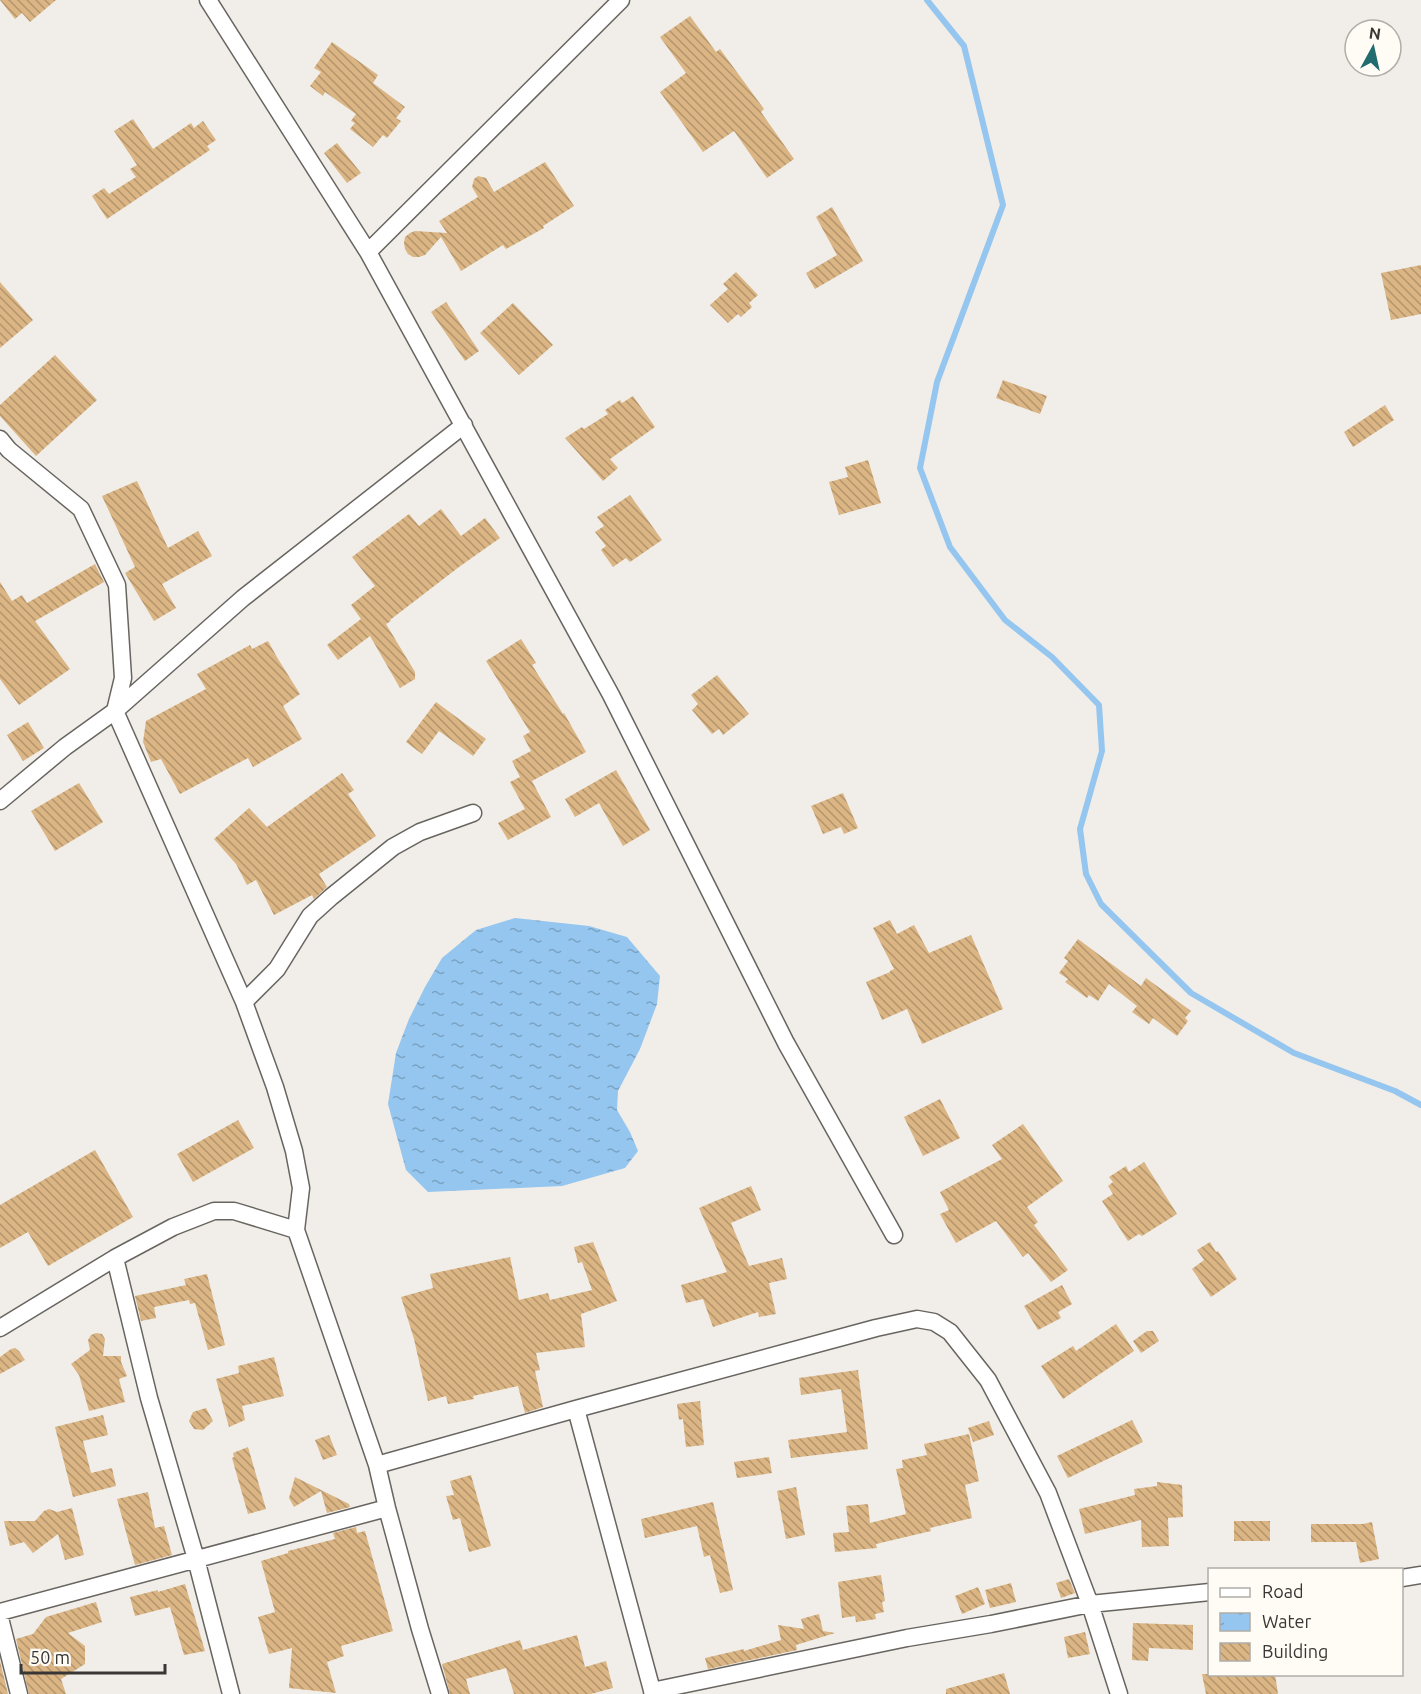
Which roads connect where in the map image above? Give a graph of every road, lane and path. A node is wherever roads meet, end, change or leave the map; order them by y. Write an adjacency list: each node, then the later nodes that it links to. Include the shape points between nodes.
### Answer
1 (208, 0): 3 (street)
2 (621, 0): 3 (street)
3 (368, 252): 4 (street)
4 (464, 425): 6 (street, via 243,598); 11 (street, via 611,695 786,1043)
5 (0, 439): 6 (street, via 81,509 117,585 123,678)
6 (115, 711): 7 (street); 9 (street)
7 (0, 801)
8 (473, 813): 9 (street, via 420,832 393,847 331,897 310,916 277,969)
9 (244, 1002): 10 (street, via 294,1151 301,1188)
10 (296, 1230): 12 (street, via 234,1211 214,1211 173,1227); 15 (street)
11 (894, 1235)
12 (115, 1258): 13 (street); 17 (street, via 148,1398)
13 (0, 1328)
14 (576, 1409): 15 (street); 21 (street, via 876,1328 917,1320 934,1322 950,1332 988,1380 1048,1493); 24 (street)
15 (377, 1465): 16 (street)
16 (387, 1508): 17 (street); 27 (street)
17 (196, 1559): 22 (street); 26 (street)
18 (1421, 1575): 19 (street)
19 (1403, 1578)
20 (1208, 1592): 21 (street)
21 (1090, 1604): 24 (street); 28 (street)
22 (0, 1612)
23 (0, 1618): 25 (street)
24 (653, 1692)
25 (19, 1694)
26 (231, 1694)
27 (440, 1694)
28 (1119, 1694)

